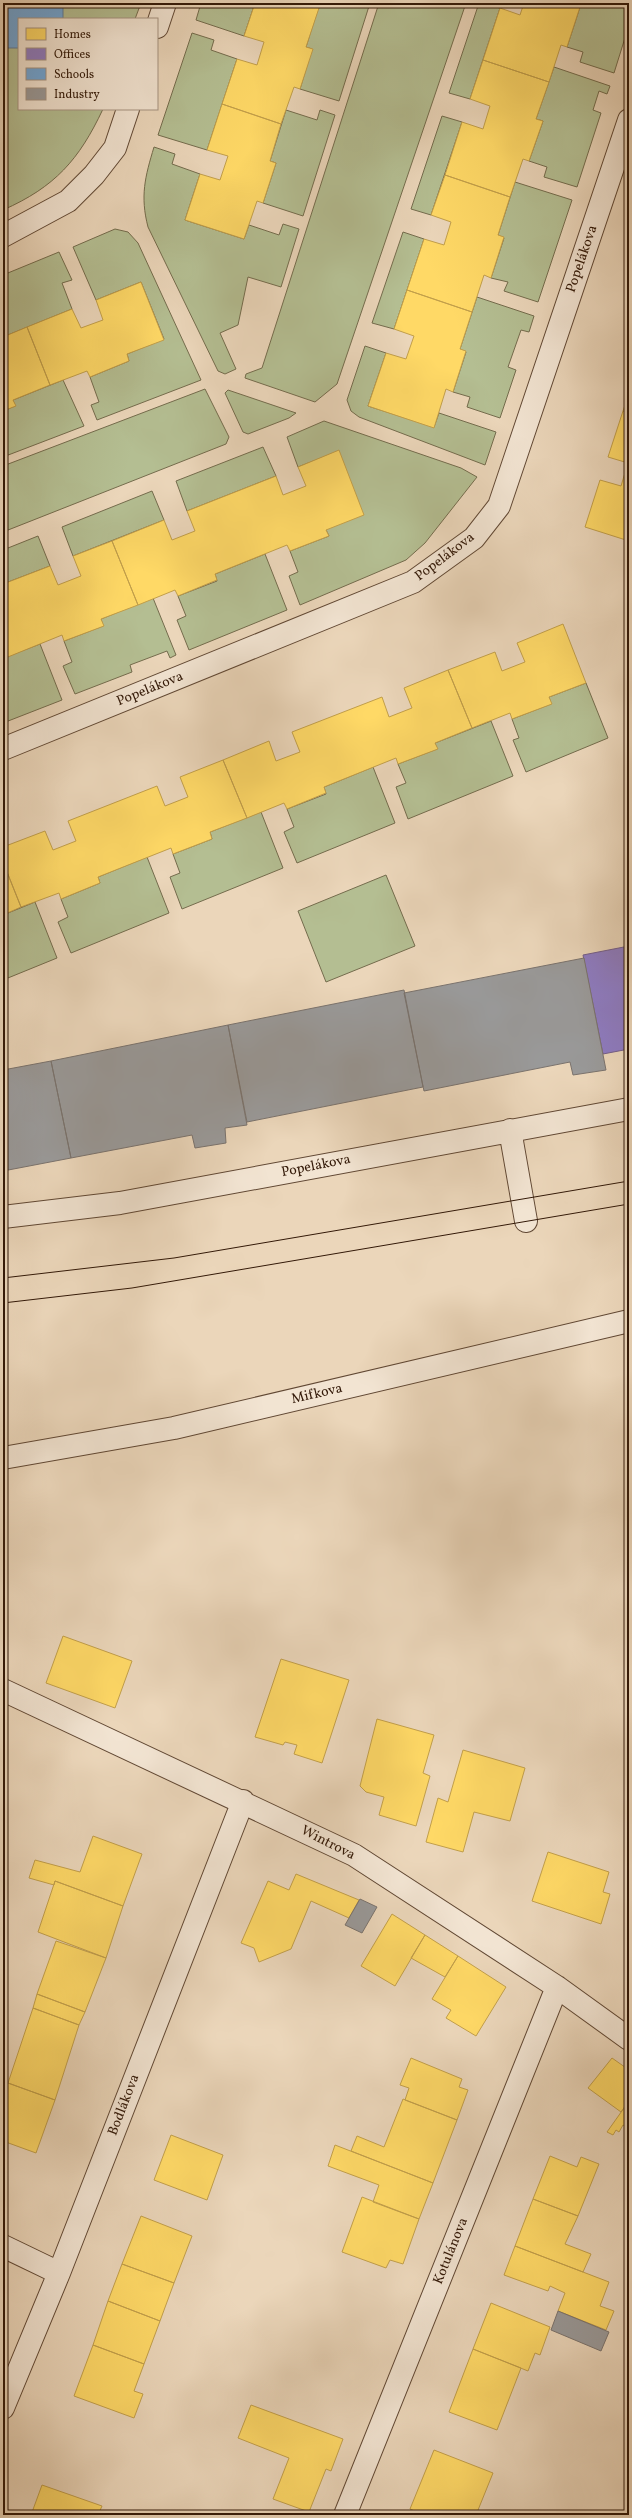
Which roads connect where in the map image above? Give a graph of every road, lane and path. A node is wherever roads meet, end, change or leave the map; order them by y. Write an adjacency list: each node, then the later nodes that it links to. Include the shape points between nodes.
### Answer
1 (165, 3): 2 (street)
2 (158, 24)
3 (128, 110): 5 (street, via 115,148 68,202)
4 (629, 120): 6 (street, Popelákova, via 499,506 474,538 413,582)
5 (3, 236)
6 (3, 749)
7 (629, 1109): 8 (street, Popelákova)
8 (510, 1130): 9 (street, Popelákova, via 120,1203); 10 (street)
9 (3, 1217)
10 (526, 1221)
11 (629, 1321): 12 (street, Mifkova, via 174,1428)
12 (3, 1458)
13 (3, 1690): 14 (street, Wintrova)
14 (243, 1801): 15 (street, Wintrova, via 354,1855); 18 (street, Bodlákova)
15 (557, 1987): 16 (street, Wintrova); 20 (street, Kotulánova)
16 (629, 2039)
17 (3, 2246): 18 (street)
18 (59, 2273): 19 (street, Bodlákova)
19 (3, 2408)
20 (345, 2515)

